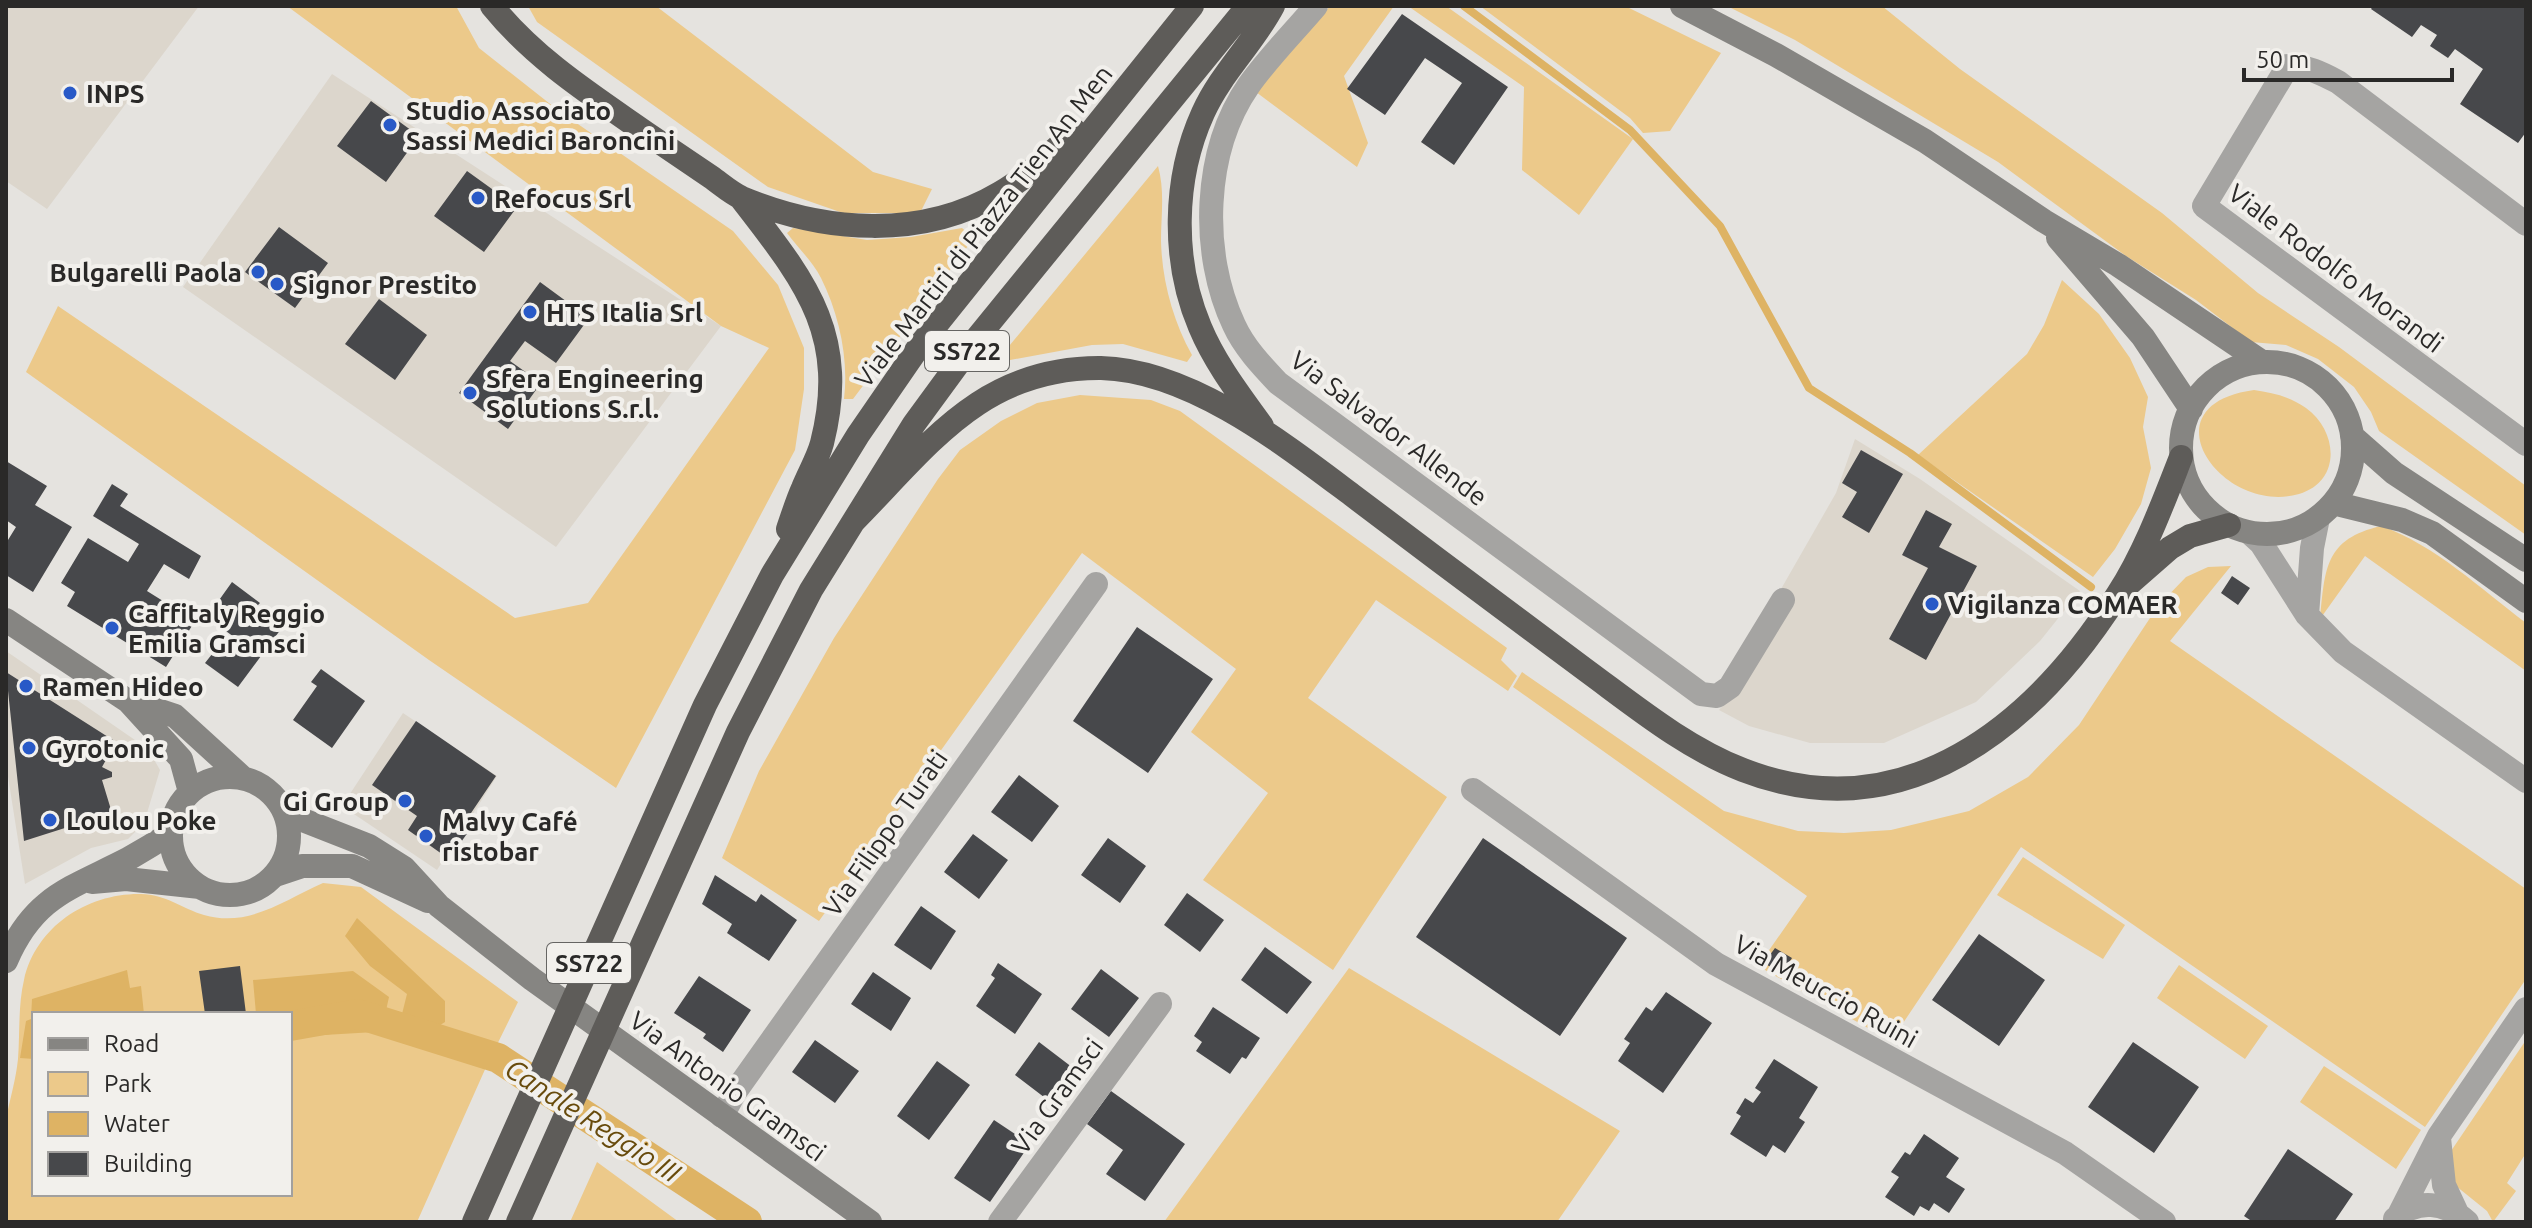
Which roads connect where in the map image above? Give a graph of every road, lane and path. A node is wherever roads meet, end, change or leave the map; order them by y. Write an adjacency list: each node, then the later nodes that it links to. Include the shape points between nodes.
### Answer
1 (492, 6): 8 (highway, via 546,62)
2 (1192, 6): 7 (highway, Viale Martiri di Piazza Tien An Men / SS722)
3 (1248, 6): 18 (highway, SS722, via 977,338 914,424)
4 (1273, 6): 13 (highway, via 1203,112 1182,187 1180,235 1185,283 1200,328 1227,378)
5 (1316, 6): 24 (street, Via Salvador Allende, via 1249,86 1220,152 1211,195 1211,246 1219,287 1234,326 1254,357 1278,383 1701,694 1717,696 1730,687)
6 (1682, 6): 9 (street, via 1925,141)
7 (1127, 86): 8 (highway, via 1000,194 926,221 838,225); 21 (highway, Viale Martiri di Piazza Tien An Men / SS722, via 920,345)
8 (740, 197): 21 (highway, via 808,289 823,323 831,363 822,446)
9 (2044, 221): 11 (street); 12 (street, via 2143,337)
10 (2526, 224): 15 (street, Viale Rodolfo Morandi, via 2338,82 2301,66 2288,66 2204,206)
11 (2262, 362): 12 (street, via 2220,376); 14 (street, via 2304,370 2322,382 2341,406)
12 (2191, 409): 16 (street)
13 (1268, 434): 18 (highway, via 1160,378 1101,368 1056,373 985,397 965,411 941,429); 23 (highway, via 1701,750 1795,786 1865,788 1958,758 1989,739 2031,701)
14 (2352, 436): 17 (street, via 2349,472); 20 (street, via 2394,473)
15 (2526, 444)
16 (2181, 457): 19 (street, via 2196,497); 23 (highway, via 2163,508)
17 (2326, 510): 19 (street, via 2297,529 2274,534); 25 (street, via 2402,520 2432,533); 26 (street, via 2312,548)
18 (854, 521): 47 (highway, SS722, via 811,590 738,732)
19 (2239, 529): 23 (highway, via 2190,536); 26 (street, via 2261,543)
20 (2526, 560)
21 (772, 575): 46 (highway, Viale Martiri di Piazza Tien An Men / SS722, via 705,705)
22 (1096, 584): 42 (street, Via Filippo Turati)
23 (2119, 593)
24 (1783, 600)
25 (2526, 601)
26 (2307, 615): 30 (street, via 2343,652)
27 (6, 620): 28 (street)
28 (128, 701): 29 (street, Via Antonio Gramsci, via 175,716); 32 (street, via 181,759)
29 (243, 778): 32 (street, via 215,779); 33 (street, Via Antonio Gramsci, via 261,785)
30 (2526, 781)
31 (1473, 790): 50 (street, Via Meuccio Ruini, via 1716,964 2065,1153)
32 (190, 792): 34 (street)
33 (285, 813): 35 (street, via 289,845); 38 (street, Via Antonio Gramsci, via 369,846 404,868)
34 (171, 833): 36 (street); 37 (street, via 178,864)
35 (275, 875): 37 (street, Via Antonio Gramsci, via 248,893 215,893); 38 (street, Via Antonio Gramsci, via 302,866 352,866)
36 (78, 883): 37 (street, Via Antonio Gramsci, via 126,879); 39 (street, via 35,915)
37 (200, 887)
38 (439, 906): 42 (street, Via Antonio Gramsci)
39 (6, 961)
40 (1160, 1004): 49 (street, Via Gramsci)
41 (2526, 1009): 43 (street)
42 (722, 1116): 48 (street, Via Antonio Gramsci)
43 (2439, 1136): 44 (street, via 2444,1185); 45 (street)
44 (2462, 1217): 45 (street, via 2429,1204)
45 (2395, 1218)
46 (474, 1222)
47 (518, 1222)
48 (870, 1222)
49 (1000, 1222)
50 (2164, 1222)

